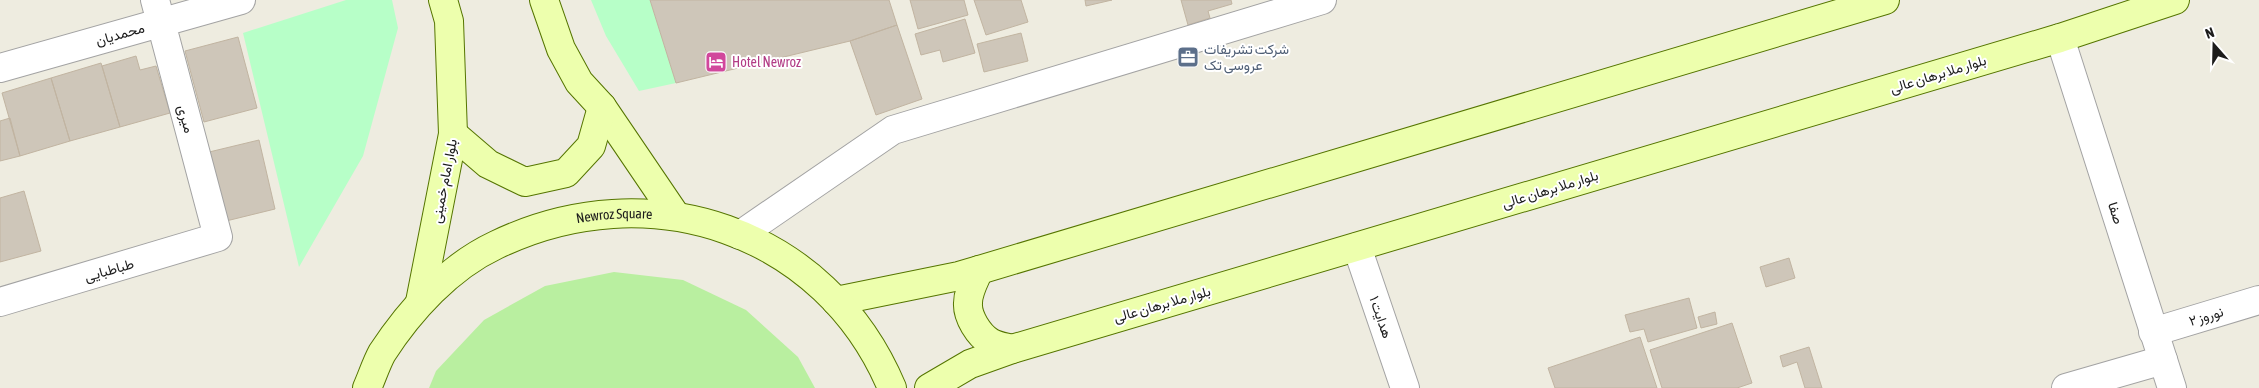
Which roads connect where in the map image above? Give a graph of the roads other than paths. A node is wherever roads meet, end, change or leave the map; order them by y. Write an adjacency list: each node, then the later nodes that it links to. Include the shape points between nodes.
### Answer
1 (241, 0): 7 (street, محمدیان)
2 (443, 0): 11 (main road, بلوار امام خمینی, via 449,21)
3 (544, 0): 10 (main road, via 561,48 580,82)
4 (1322, 0): 13 (street, via 894,130)
5 (1885, 0): 16 (main road)
6 (2175, 0): 8 (main road, بلوار ملا برهان عالی)
7 (158, 11): 9 (street, محمدیان); 14 (street, میری)
8 (2060, 38): 15 (main road, بلوار ملا برهان عالی); 21 (street, صفا)
9 (0, 68)
10 (602, 107): 11 (main road, via 591,146 566,173 525,182 488,164); 12 (main road)
11 (453, 134): 20 (main road, بلوار امام خمینی)
12 (676, 216): 13 (main road, Newroz Square); 20 (main road, Newroz Square, via 620,212 583,216 538,227 494,245 455,271)
13 (740, 235): 18 (main road, Newroz Square, via 763,245 802,270)
14 (218, 238): 19 (street, طباطبایی)
15 (1357, 247): 22 (main road, بلوار ملا برهان عالی); 27 (street, هدایت ۱)
16 (979, 270): 18 (main road); 22 (main road, via 968,304 973,321 991,344)
17 (2259, 300): 21 (street, نوروز ۲)
18 (836, 301): 25 (main road, Newroz Square, via 863,332)
19 (0, 302)
20 (420, 302): 24 (main road, Newroz Square, via 382,354)
21 (2153, 332): 23 (street, صفا)
22 (1012, 349): 26 (main road, بلوار ملا برهان عالی, via 970,364)
23 (2164, 360): 28 (street); 29 (street, صفا)
24 (367, 388)
25 (892, 388)
26 (929, 388)
27 (1405, 388)
28 (2066, 388)
29 (2172, 388)

